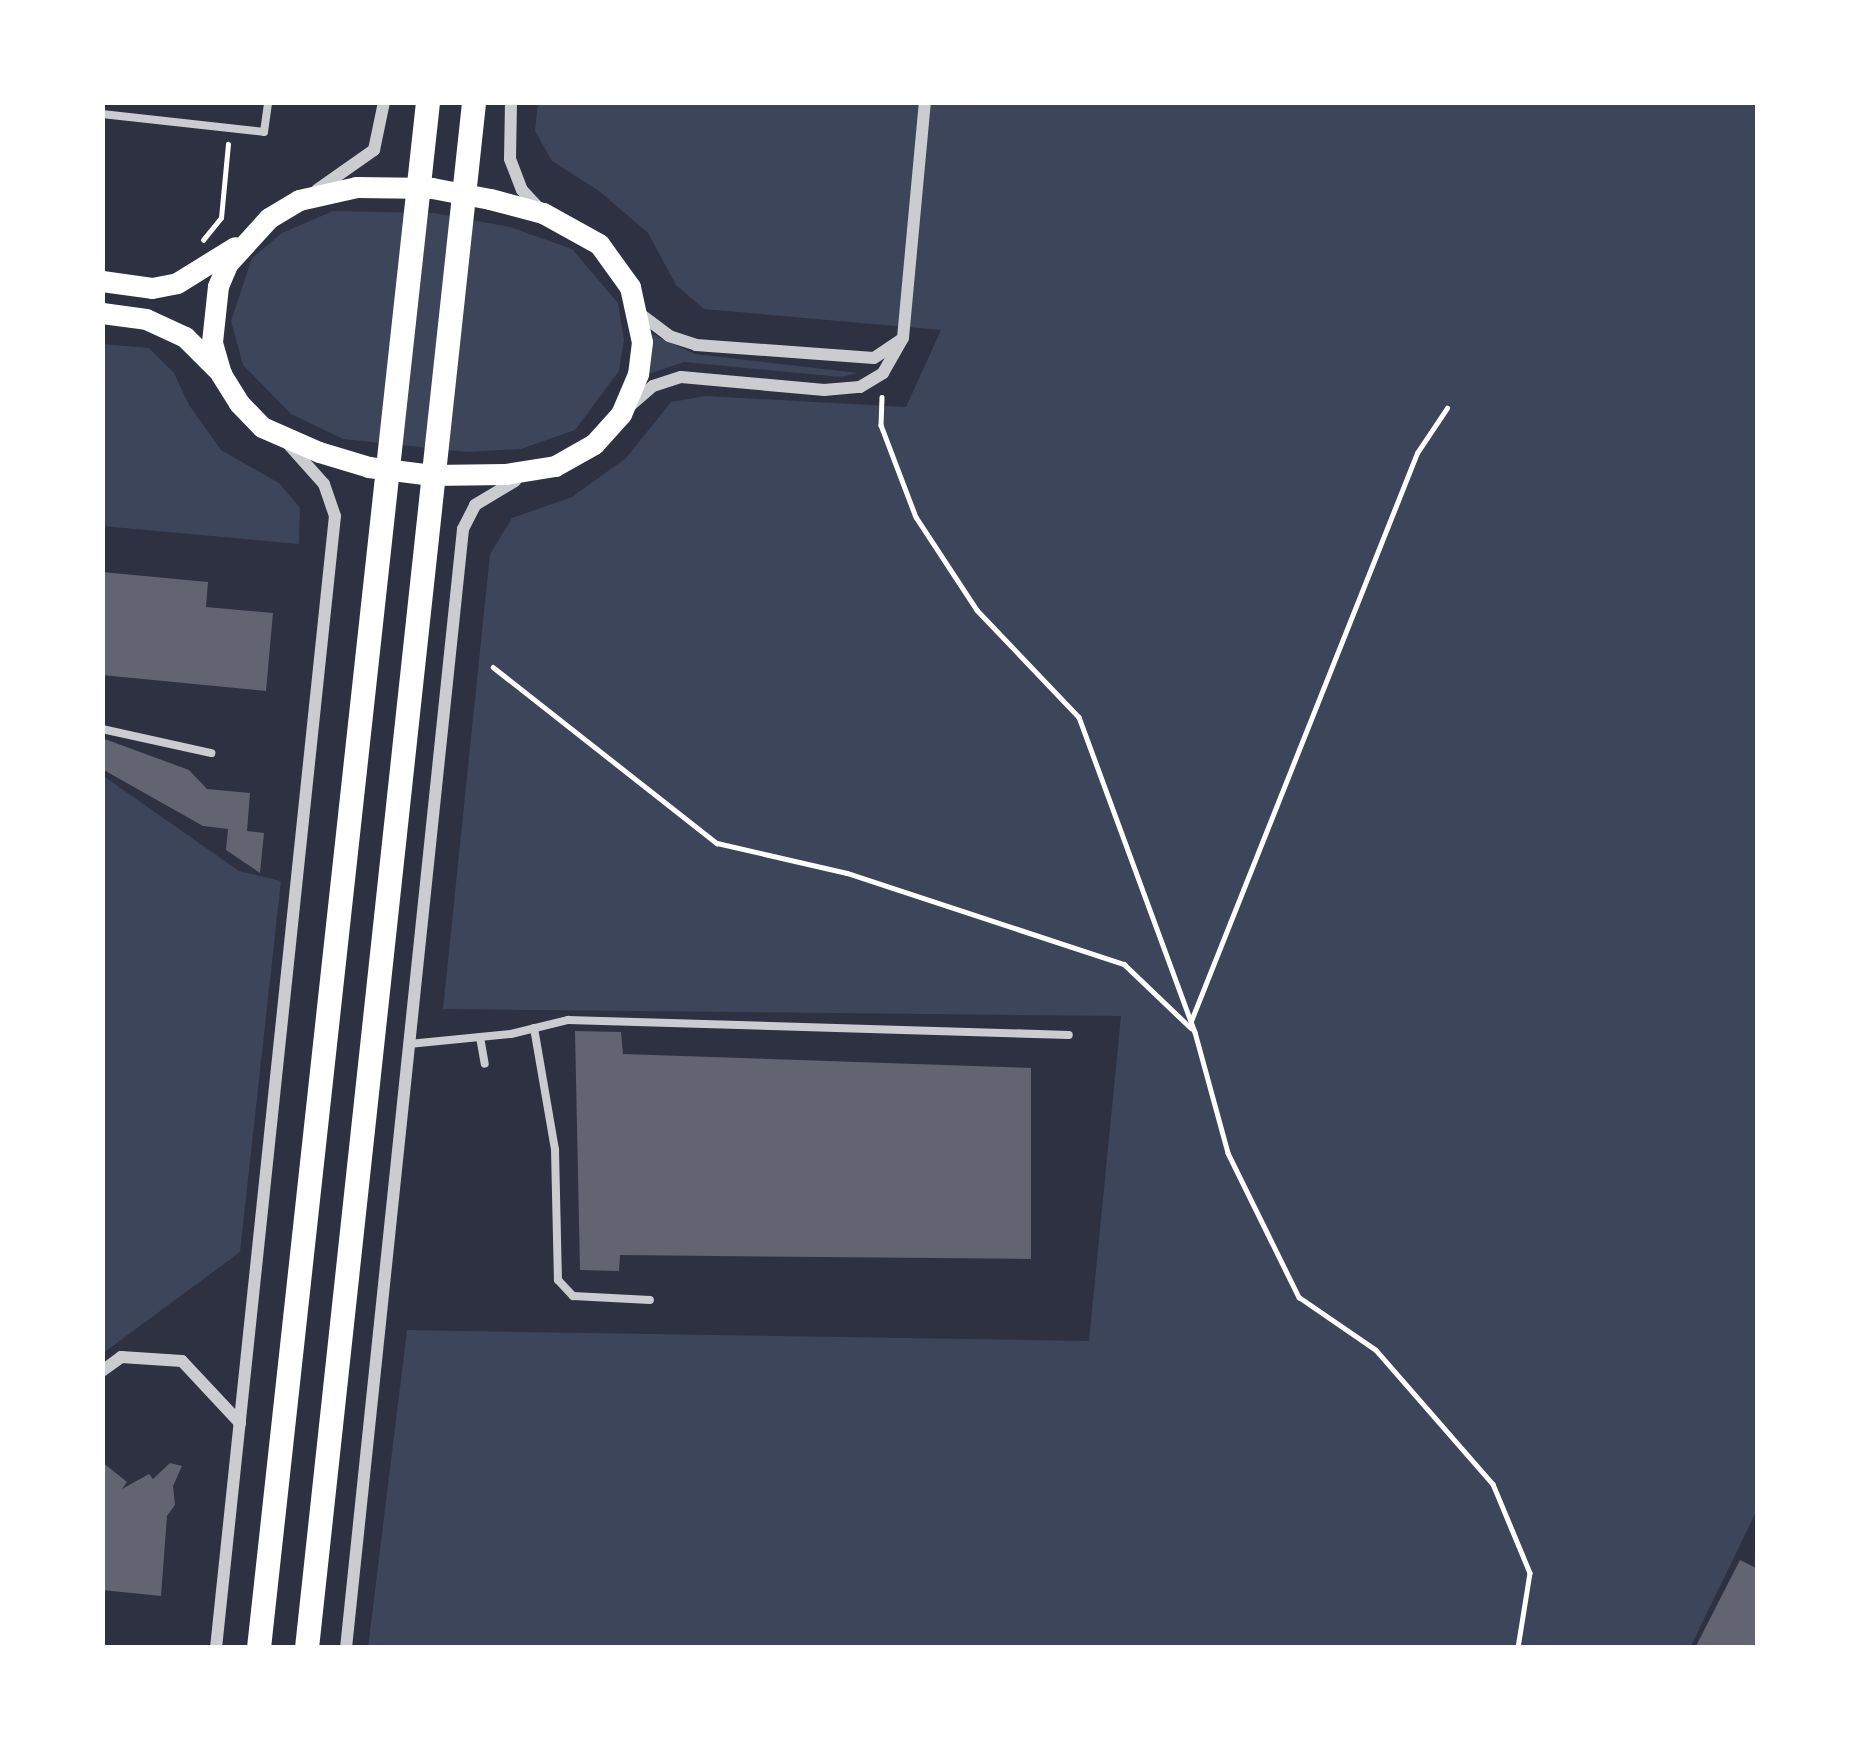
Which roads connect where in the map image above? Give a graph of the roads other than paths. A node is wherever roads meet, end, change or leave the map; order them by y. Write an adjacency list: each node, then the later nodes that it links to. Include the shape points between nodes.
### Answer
1 (268, 102): 7 (lane, via 264,132)
2 (384, 102): 8 (street, via 365,160)
3 (428, 102): 30 (highway)
4 (474, 102): 31 (highway)
5 (511, 102): 9 (street, via 510,159)
6 (925, 102): 14 (street)
7 (102, 114)
8 (299, 200): 9 (main road, via 399,186); 10 (main road)
9 (543, 213): 13 (main road, via 598,244 617,264)
10 (245, 240): 11 (main road, via 177,284); 15 (main road, via 218,286 212,343)
11 (102, 280)
12 (102, 313): 15 (main road, via 146,319 185,338)
13 (639, 313): 14 (street, via 696,345 874,358); 16 (main road, via 638,374)
14 (903, 338): 16 (street, via 883,373 860,387 681,377 653,386)
15 (221, 374): 17 (main road, via 238,403)
16 (621, 414): 18 (main road, via 594,444)
17 (280, 438): 18 (main road, via 369,467 432,475); 28 (street, via 324,484 334,516)
18 (555, 466): 24 (street, via 502,485 475,505 464,529)
19 (102, 729): 20 (lane)
20 (211, 753)
21 (534, 1028): 22 (lane, via 568,1020); 23 (lane); 26 (lane, via 555,1150 558,1280 573,1296)
22 (1069, 1035)
23 (480, 1037): 24 (lane); 25 (lane)
24 (409, 1044): 32 (street)
25 (485, 1064)
26 (650, 1300)
27 (102, 1370): 28 (street, via 121,1357 182,1361)
28 (241, 1423): 29 (street)
29 (216, 1648)
30 (259, 1648)
31 (308, 1648)
32 (346, 1648)

